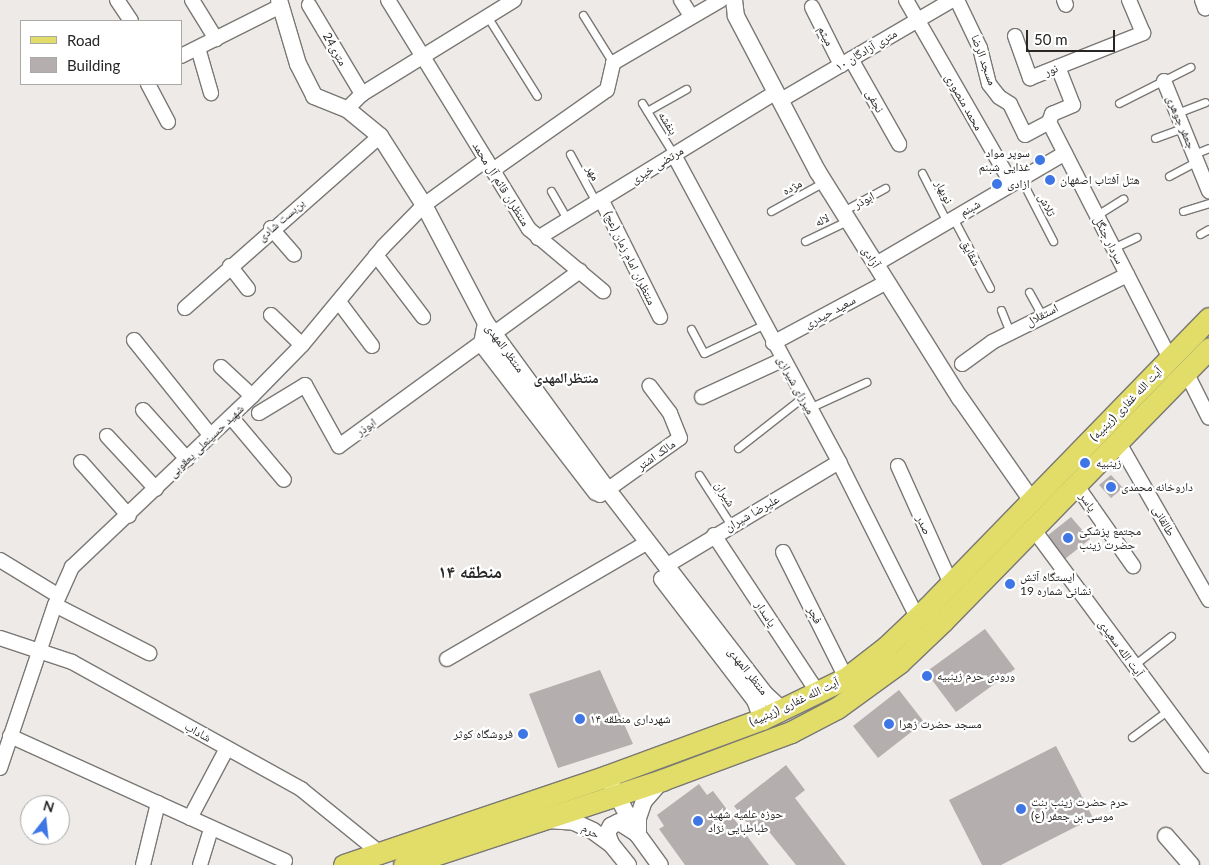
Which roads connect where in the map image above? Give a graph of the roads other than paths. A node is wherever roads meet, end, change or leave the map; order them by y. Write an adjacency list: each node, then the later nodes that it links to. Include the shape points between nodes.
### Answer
1 (117, 0): 18 (street)
2 (192, 0): 21 (street)
3 (388, 0): 24 (street, منتظران قائم آل محمد)
4 (514, 0): 15 (street)
5 (681, 0): 17 (street)
6 (721, 0): 17 (street)
7 (734, 0): 35 (street, آزادی, via 736,16)
8 (906, 0): 19 (street)
9 (952, 0): 19 (street, ۱۰ متری آزادگان)
10 (957, 0): 43 (street, مسجد الرضا, via 977,40 989,84 999,97 1010,104 1025,135)
11 (1129, 0): 27 (street, نور, via 1142,33)
12 (280, 3): 21 (street); 39 (street, منتظر المهدی, via 298,64 314,96)
13 (309, 5): 33 (street, 24متری)
14 (812, 7): 26 (street, میثم)
15 (490, 9): 24 (street); 34 (lane)
16 (583, 15): 25 (lane)
17 (691, 16): 25 (street)
18 (130, 20)
19 (916, 20): 26 (street, ۱۰ متری آزادگان); 56 (street, محمد منصوری)
20 (1015, 36): 27 (street, نور, via 1030,78)
21 (216, 40): 22 (street)
22 (198, 48): 23 (street); 32 (street)
23 (182, 56)
24 (422, 57): 33 (street); 53 (street, منتظران قائم آل محمد)
25 (613, 62): 53 (street, شهید حسینعلی یعقوبی, via 607,90)
26 (846, 62): 35 (street, ۱۰ متری آزادگان); 47 (street, نجفی)
27 (1058, 67): 43 (street, مسجد الرضا, via 1073,105 1052,114)
28 (1190, 67): 29 (lane)
29 (1164, 81): 38 (lane); 41 (street, جعفر جوهری)
30 (149, 85): 42 (street)
31 (686, 89): 40 (lane)
32 (211, 93)
33 (362, 94): 39 (street)
34 (537, 96)
35 (779, 96): 51 (street, مرتضی خیری); 57 (street, آزادی)
36 (1204, 102): 41 (lane)
37 (642, 103): 40 (lane, بنفشه)
38 (1120, 103)
39 (347, 109): 45 (street, منتظر المهدی)
40 (647, 111): 51 (lane, بنفشه)
41 (1177, 113): 44 (street, جعفر جوهری)
42 (168, 122)
43 (1049, 122): 49 (street, سردار جنگل)
44 (1183, 128): 46 (lane); 52 (street, جعفر جوهری)
45 (380, 136): 64 (street, منتظر المهدی); 71 (street, بن‌بست شادی)
46 (1155, 138)
47 (900, 144)
48 (1209, 148): 52 (lane)
49 (1064, 153): 56 (street, شبنم); 68 (street, سردار جنگل)
50 (570, 154): 62 (lane, مهر)
51 (674, 154): 62 (street, مرتضی خیری); 98 (street, میرزای شیرازی)
52 (1195, 157): 55 (lane); 60 (street, جعفر جوهری)
53 (490, 165): 64 (street, شهید حسینعلی یعقوبی); 75 (street, منتظران قائم آل محمد)
54 (922, 173): 70 (lane, نوبهار)
55 (1169, 176)
56 (1016, 181): 70 (street, شبنم); 77 (lane, تلاش)
57 (825, 182): 65 (lane, مژده); 67 (street, آزادی)
58 (885, 188): 67 (lane, ابوذر)
59 (551, 191): 69 (lane)
60 (1209, 191)
61 (1123, 199): 68 (lane)
62 (599, 201): 69 (street, مرتضی خیری); 96 (street, منتظران امام زمان (عج))
63 (1209, 203): 66 (lane)
64 (424, 205): 80 (street, شهید حسینعلی یعقوبی); 101 (street, منتظر المهدی)
65 (771, 211)
66 (1183, 211)
67 (846, 215): 76 (lane, لاله); 81 (street, آزادی)
68 (1096, 216): 78 (street, سردار جنگل)
69 (568, 220): 75 (street, مرتضی خیری)
70 (950, 220): 81 (street, شبنم); 86 (lane, شقایق)
71 (271, 228): 79 (street); 82 (street, بن‌بست شادی)
72 (1209, 229): 73 (lane)
73 (1200, 234)
74 (1137, 237): 78 (lane)
75 (538, 238): 83 (street, منتظران قائم آل محمد)
76 (805, 241)
77 (1053, 241)
78 (1113, 248): 84 (street, سردار جنگل)
79 (294, 254)
80 (376, 255): 90 (street, شهید حسینعلی یعقوبی); 95 (street)
81 (876, 264): 85 (street, آزادی)
82 (230, 266): 87 (street); 91 (street, بن‌بست شادی)
83 (580, 271): 88 (street, منتظران قائم آل محمد); 101 (street)
84 (1127, 275): 94 (street, استقلال); 107 (street, سردار جنگل)
85 (887, 282): 103 (street, سعید حیدری); 137 (street, آزادی, via 960,398)
86 (990, 288)
87 (248, 289)
88 (604, 291)
89 (1028, 292): 94 (lane)
90 (339, 302): 104 (street, شهید حسینعلی یعقوبی); 105 (street)
91 (185, 308)
92 (1001, 310): 100 (lane)
93 (271, 315): 104 (street)
94 (1042, 315): 100 (street, استقلال)
95 (423, 317)
96 (660, 317)
97 (1209, 318): 107 (main road, آیت الله غفاری (زینبیه))
98 (763, 325): 99 (lane, via 704,353); 103 (street, میرزای شیرازی)
99 (691, 330)
100 (1010, 332): 109 (street, استقلال)
101 (487, 334): 119 (street, ابوذر, via 339,446 305,384); 136 (street, منتظر المهدی)
102 (134, 340): 124 (street)
103 (773, 343): 108 (street, میرزای شیرازی)
104 (302, 345): 114 (street, شهید حسینعلی یعقوبی)
105 (372, 346)
106 (1209, 348): 111 (main road, آیت الله غفاری (زینبیه))
107 (1170, 358): 117 (main road, آیت الله غفاری (زینبیه))
108 (782, 360): 115 (street); 116 (street, میرزای شیرازی)
109 (962, 364)
110 (221, 367): 114 (street)
111 (1186, 372): 121 (street); 122 (main road, آیت الله غفاری (زینبیه))
112 (866, 382): 116 (lane)
113 (650, 386): 136 (street, مالک اشتر, via 670,412 680,438)
114 (252, 396): 120 (street, شهید حسینعلی یعقوبی)
115 (702, 397)
116 (806, 403): 126 (lane); 130 (street, میرزای شیرازی)
117 (1122, 409): 122 (main road); 125 (main road, آیت الله غفاری (زینبیه))
118 (143, 410): 128 (street)
119 (259, 413)
120 (231, 417): 124 (street, شهید حسینعلی یعقوبی); 133 (street)
121 (1209, 418)
122 (1137, 424): 127 (main road, آیت الله غفاری (زینبیه))
123 (107, 436): 135 (street)
124 (211, 436): 128 (street, شهید حسینعلی یعقوبی)
125 (1094, 437): 127 (main road); 137 (main road, آیت الله غفاری (زینبیه))
126 (738, 448)
127 (1114, 448): 134 (main road, آیت الله غفاری (زینبیه)); 149 (street, طالقانی)
128 (187, 460): 135 (street, شهید حسینعلی یعقوبی)
129 (81, 462): 138 (street)
130 (839, 462): 139 (street, علیرضا شیران); 150 (street, میرزای شیرازی)
131 (898, 466): 147 (street, صدر)
132 (699, 475): 139 (lane, شیران)
133 (284, 480)
134 (1076, 486): 140 (main road, آیت الله غفاری (زینبیه)); 146 (street, یاسر)
135 (156, 489): 138 (street, شهید حسینعلی یعقوبی)
136 (603, 493): 142 (street, منتظر المهدی)
137 (1032, 502): 147 (main road, آیت الله غفاری (زینبیه))
138 (129, 516): 148 (street, شهید حسینعلی یعقوبی, via 72,567)
139 (731, 525): 141 (street, علیرضا شیران)
140 (1034, 530): 156 (street, آیت الله سعیدی); 167 (main road, آیت الله غفاری (زینبیه), via 899,663 837,708 791,732)
141 (714, 535): 145 (street, علیرضا شیران); 158 (street, پاسدار)
142 (643, 545): 145 (street, منتظر المهدی); 155 (street); 159 (street)
143 (783, 552): 157 (street, فجر)
144 (0, 560): 148 (street)
145 (666, 566): 159 (street, منتظر المهدی)
146 (1133, 566)
147 (950, 584): 150 (main road, آیت الله غفاری (زینبیه))
148 (57, 600): 153 (street, شهید حسینعلی یعقوبی); 154 (street)
149 (1209, 600)
150 (917, 617): 157 (main road, آیت الله غفاری (زینبیه), via 886,647)
151 (1171, 636): 156 (lane)
152 (0, 638): 153 (street, شاداب)
153 (39, 651): 161 (street, شهید حسینعلی یعقوبی); 164 (street, شاداب, via 72,662)
154 (149, 653)
155 (447, 659)
156 (1134, 665): 160 (street, آیت الله سعیدی)
157 (846, 678): 158 (main road, آیت الله غفاری (زینبیه))
158 (818, 693): 159 (main road, آیت الله غفاری (زینبیه), via 782,710)
159 (761, 704): 168 (main road, آیت الله غفاری (زینبیه))
160 (1167, 711): 163 (lane); 165 (street, آیت الله سعیدی)
161 (7, 721): 162 (street, شهید حسینعلی یعقوبی)
162 (10, 736): 166 (street, شهید حسینعلی یعقوبی); 169 (street)
163 (1132, 737)
164 (227, 748): 170 (street); 176 (street, شاداب, via 301,789)
165 (1209, 766)
166 (0, 768)
167 (662, 780): 168 (main road, آیت الله غفاری (زینبیه)); 173 (street, via 644,801 638,818)
168 (612, 786): 171 (main road, آیت الله غفاری (زینبیه)); 173 (street); 176 (main road, آیت الله غفاری (زینبیه))
169 (158, 803): 170 (street); 178 (street)
170 (190, 818): 172 (street)
171 (542, 819): 175 (street, حرم, via 574,822); 181 (main road, آیت الله غفاری (زینبیه))
172 (211, 828): 177 (street); 179 (street)
173 (638, 835): 175 (street, via 619,822 610,826 607,833); 183 (street)
174 (1166, 836): 184 (street)
175 (612, 844): 182 (street, حرم)
176 (380, 853): 180 (main road, آیت الله غفاری (زینبیه))
177 (285, 861)
178 (143, 865)
179 (200, 865)
180 (344, 865)
181 (404, 865)
182 (628, 865)
183 (660, 865)
184 (1191, 865)

